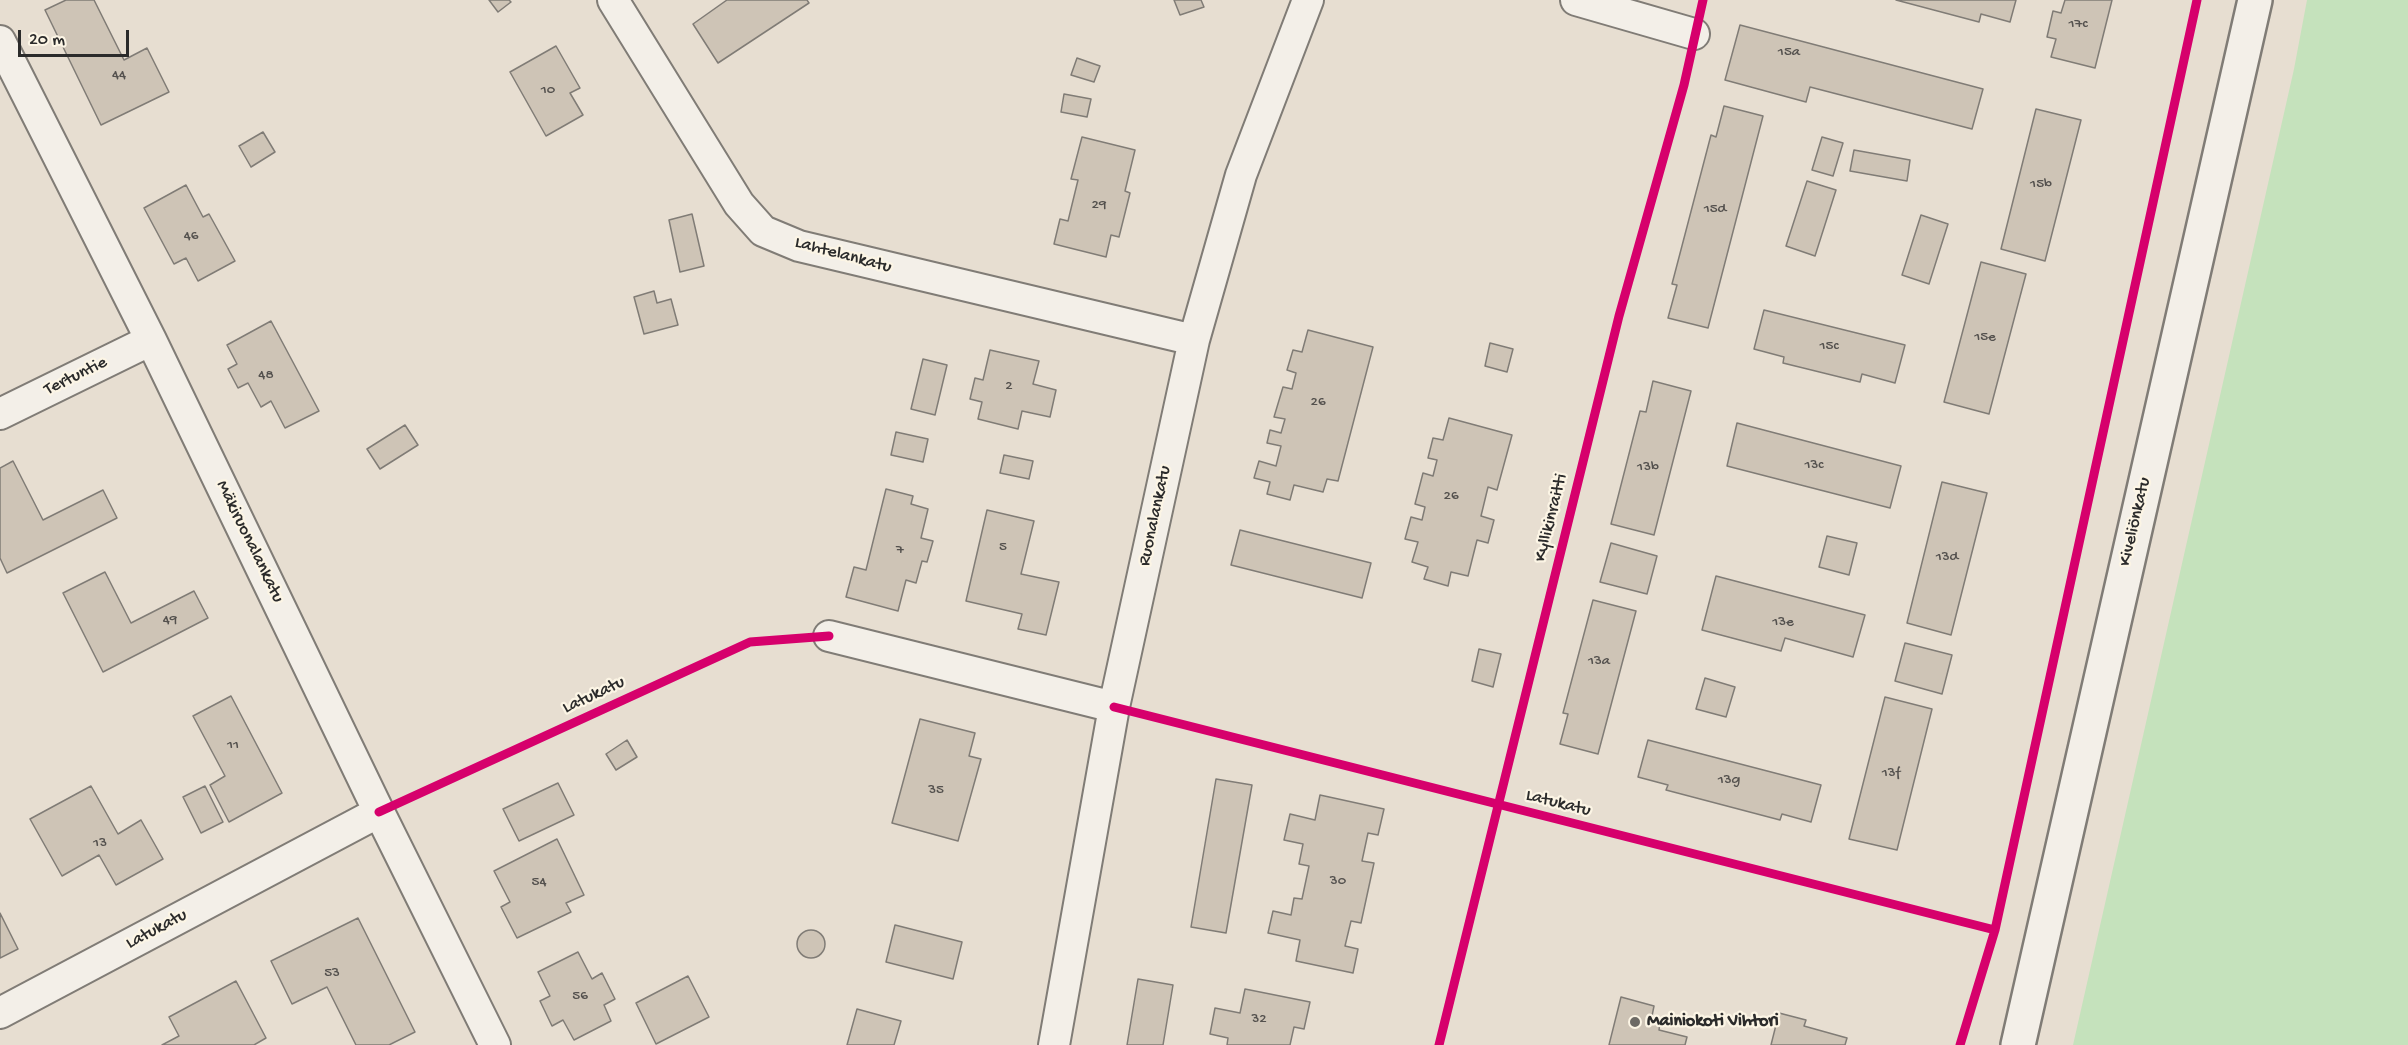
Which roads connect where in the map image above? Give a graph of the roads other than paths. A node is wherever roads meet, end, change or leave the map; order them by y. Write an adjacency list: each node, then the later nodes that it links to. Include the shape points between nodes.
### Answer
1 (613, 0): 8 (street, Lahtelankatu, via 739,204 763,231 799,246 864,263)
2 (1308, 0): 8 (street, Ruonalankatu, via 1241,175)
3 (1576, 0): 5 (street)
4 (2255, 0): 16 (main road, Kiveliönkatu)
5 (1694, 34)
6 (0, 41): 7 (street, Mäkiruonalankatu)
7 (151, 340): 9 (street, Tertuntie); 12 (street, Mäkiruonalankatu)
8 (1194, 340): 11 (street, Ruonalankatu)
9 (0, 414)
10 (829, 636): 11 (street)
11 (1114, 707): 15 (street, Ruonalankatu)
12 (379, 812): 13 (street, Latukatu); 14 (street, Mäkiruonalankatu)
13 (0, 1012)
14 (495, 1045)
15 (1054, 1045)
16 (2018, 1045)

